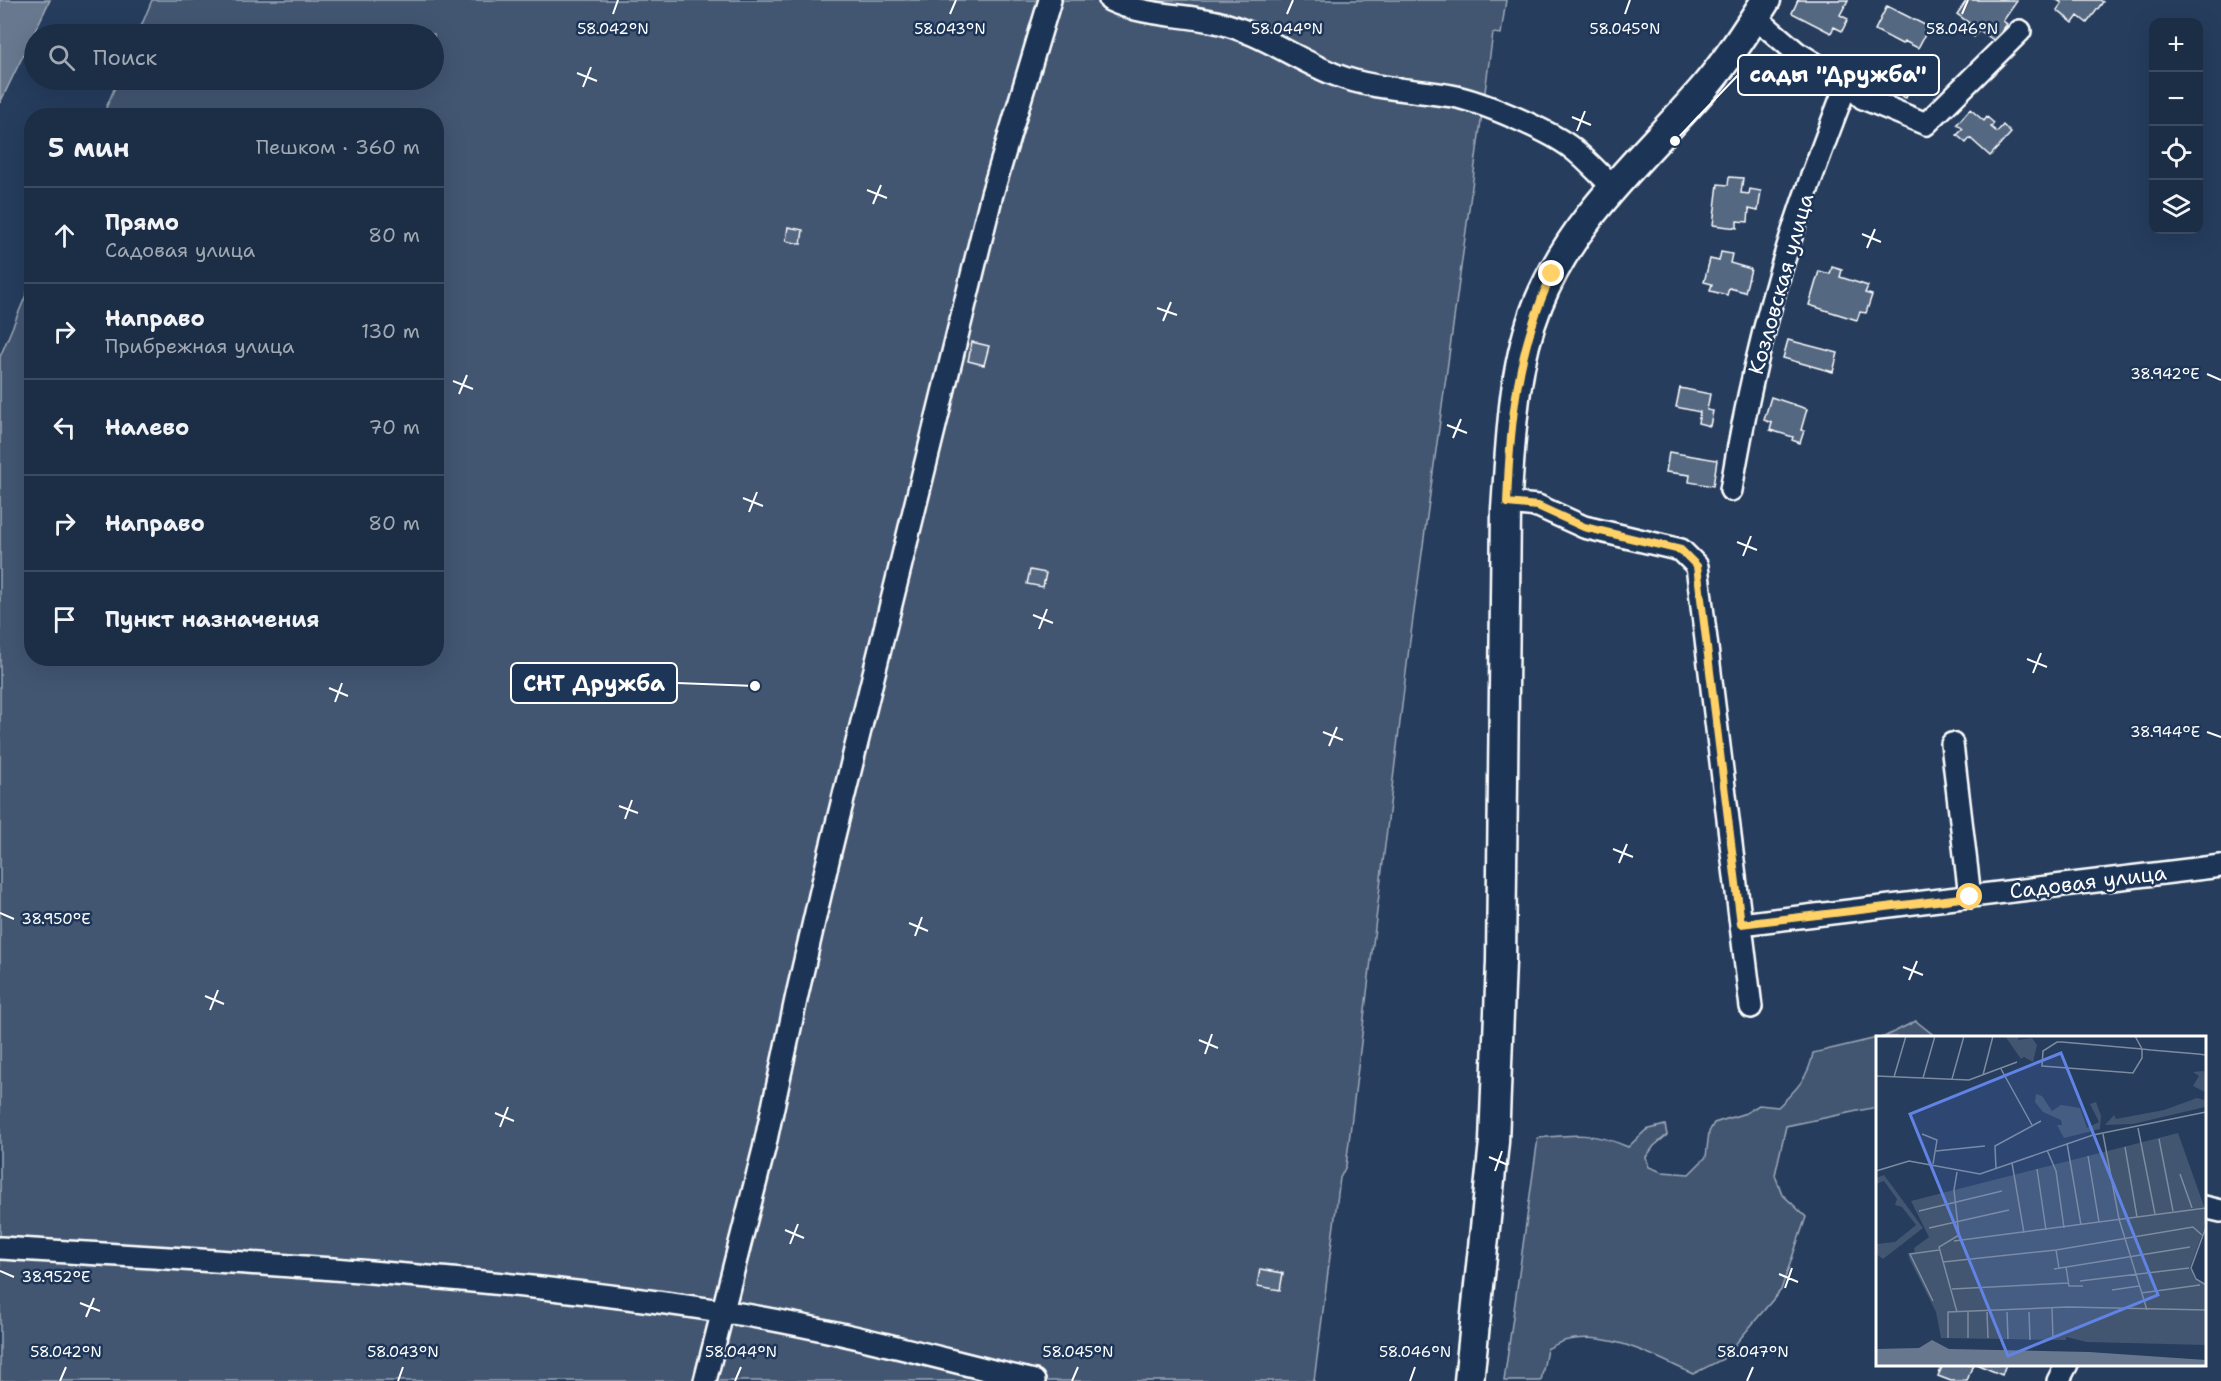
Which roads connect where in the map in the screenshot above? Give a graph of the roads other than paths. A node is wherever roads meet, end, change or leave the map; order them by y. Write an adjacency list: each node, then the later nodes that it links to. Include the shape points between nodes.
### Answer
1 (1050, 0): 17 (street, via 992,194 830,852 764,1149)
2 (1110, 0): 6 (street, via 1136,10 1242,29 1355,81 1476,103 1554,136)
3 (1760, 9): 5 (street, via 1796,52); 6 (main road, via 1702,90)
4 (2020, 31): 5 (street, via 1926,124 1863,98)
5 (1847, 83): 7 (street, Козловская улица, via 1800,208 1777,287)
6 (1612, 186): 8 (main road, via 1569,245 1532,321 1515,393)
7 (1731, 490)
8 (1507, 503): 12 (street, via 1538,506 1584,527 1681,550 1697,566); 21 (main road, via 1501,961 1494,1142)
9 (1952, 744): 11 (street)
10 (2221, 866): 11 (street, Садовая улица)
11 (1970, 897): 12 (street, Садовая улица)
12 (1741, 924): 13 (street)
13 (1751, 1007)
14 (2206, 1207): 15 (street)
15 (2221, 1211)
16 (0, 1248): 17 (street, via 412,1275)
17 (723, 1311): 19 (street); 20 (street, via 828,1331)
18 (2066, 1366): 22 (street)
19 (705, 1381)
20 (1034, 1381)
21 (1468, 1381)
22 (2058, 1381)

